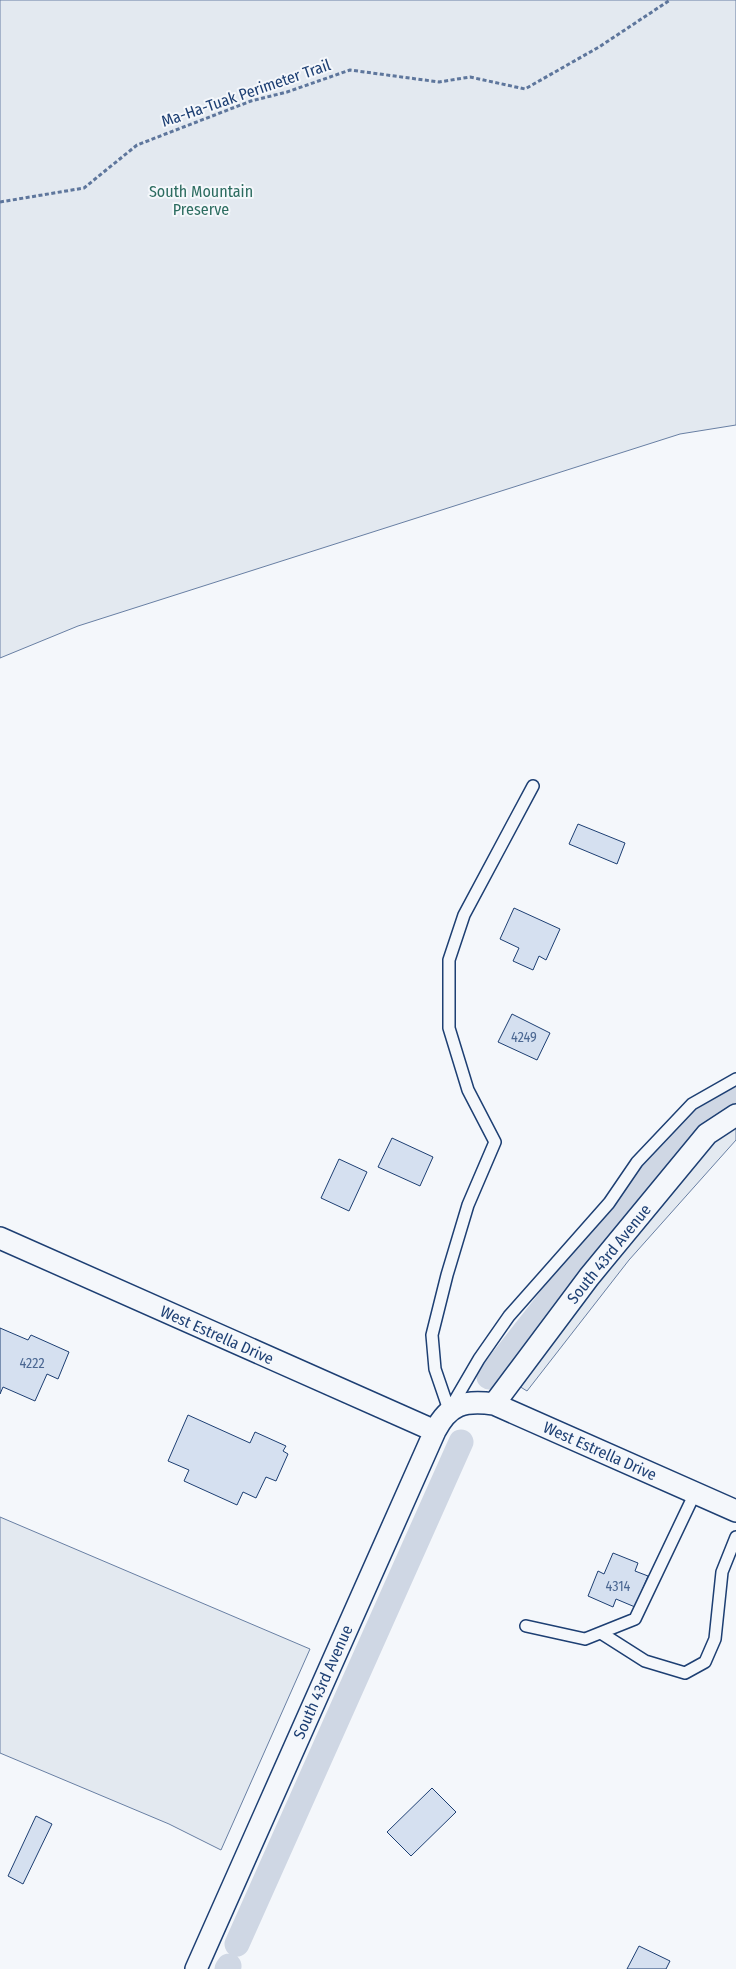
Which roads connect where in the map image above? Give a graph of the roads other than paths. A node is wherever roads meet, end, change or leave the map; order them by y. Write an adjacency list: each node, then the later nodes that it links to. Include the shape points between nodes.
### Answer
1 (533, 786): 6 (lane, via 464,915 449,960 449,1028 468,1090 495,1142 468,1205 432,1335 435,1369)
2 (736, 1080): 6 (lane, via 692,1104 637,1162 609,1203 509,1316 479,1359)
3 (736, 1115): 5 (street, South 43rd Avenue, via 707,1134 589,1277)
4 (0, 1238): 7 (street, West Estrella Drive)
5 (494, 1404): 6 (street, West Estrella Drive, via 476,1402); 8 (street, West Estrella Drive)
6 (456, 1407): 7 (street, South 43rd Avenue, via 441,1418)
7 (435, 1431): 13 (street, South 43rd Avenue)
8 (695, 1494): 9 (street, West Estrella Drive); 12 (lane, via 635,1619)
9 (736, 1511)
10 (736, 1537): 12 (lane, via 722,1572 715,1639 705,1662 685,1673 645,1661)
11 (526, 1626): 12 (lane, via 585,1639)
12 (601, 1633)
13 (196, 1969)

